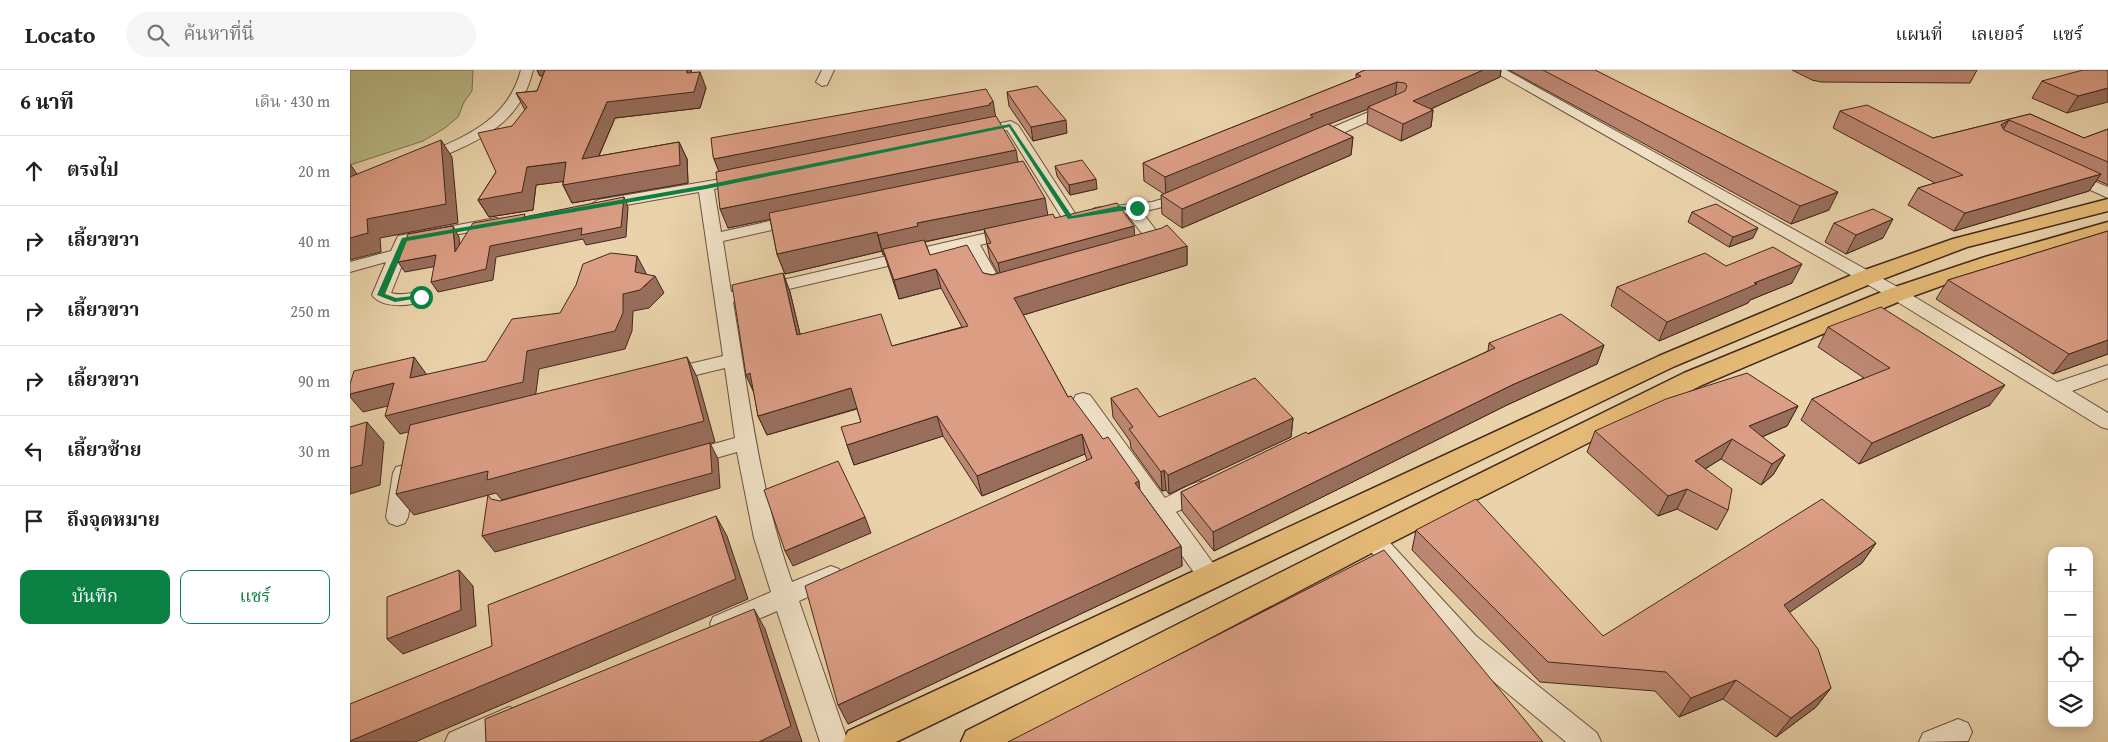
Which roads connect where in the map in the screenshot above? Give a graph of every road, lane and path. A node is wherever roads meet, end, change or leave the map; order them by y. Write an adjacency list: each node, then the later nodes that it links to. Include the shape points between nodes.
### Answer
1 (527, 70): 8 (street, via 523,88 502,117 460,143)
2 (828, 70): 4 (street)
3 (1497, 70): 30 (street)
4 (822, 82)
5 (1396, 104): 7 (street)
6 (963, 135): 10 (street, via 1010,125)
7 (1296, 148)
8 (410, 166)
9 (2054, 168): 15 (street)
10 (1039, 170): 11 (street); 20 (street)
11 (1020, 174)
12 (763, 175): 13 (street)
13 (706, 187): 17 (street); 25 (street)
14 (1196, 192): 18 (street, via 1169,204)
15 (2108, 193)
16 (2108, 205): 30 (main road, via 1960,243)
17 (580, 208)
18 (1131, 208): 20 (street); 27 (street, via 1157,242)
19 (809, 218): 25 (street)
20 (1070, 218): 22 (street)
21 (512, 220): 28 (street, via 404,239)
22 (1052, 222)
23 (2108, 228): 32 (main road, via 1992,261)
24 (1024, 229): 26 (street)
25 (714, 238): 34 (street)
26 (970, 242): 31 (street, via 996,287); 34 (street)
27 (1129, 250)
28 (398, 254): 29 (street); 33 (street, via 381,295 395,300)
29 (350, 267)
30 (1867, 278): 32 (street); 49 (main road, via 1666,361)
31 (1024, 279)
32 (1897, 294): 38 (street); 47 (main road, via 1693,379)
33 (421, 297)
34 (724, 300): 35 (street)
35 (733, 360): 37 (street); 41 (street)
36 (2108, 370): 38 (street)
37 (647, 381)
38 (2055, 390): 40 (street)
39 (1083, 400): 45 (street)
40 (2108, 422)
41 (746, 442): 43 (street); 50 (street, via 765,538)
42 (407, 450): 46 (street)
43 (671, 462)
44 (1224, 479): 45 (street)
45 (1162, 509): 49 (street)
46 (397, 517)
47 (1373, 539): 57 (main road); 58 (street, via 1467,644)
48 (849, 568): 50 (street)
49 (1210, 577): 56 (main road)
50 (784, 596): 51 (street); 55 (street)
51 (703, 632)
52 (531, 710): 54 (street)
53 (1958, 732): 59 (street)
54 (458, 742)
55 (834, 742)
56 (860, 742)
57 (978, 742)
58 (1587, 742)
59 (1933, 742)

